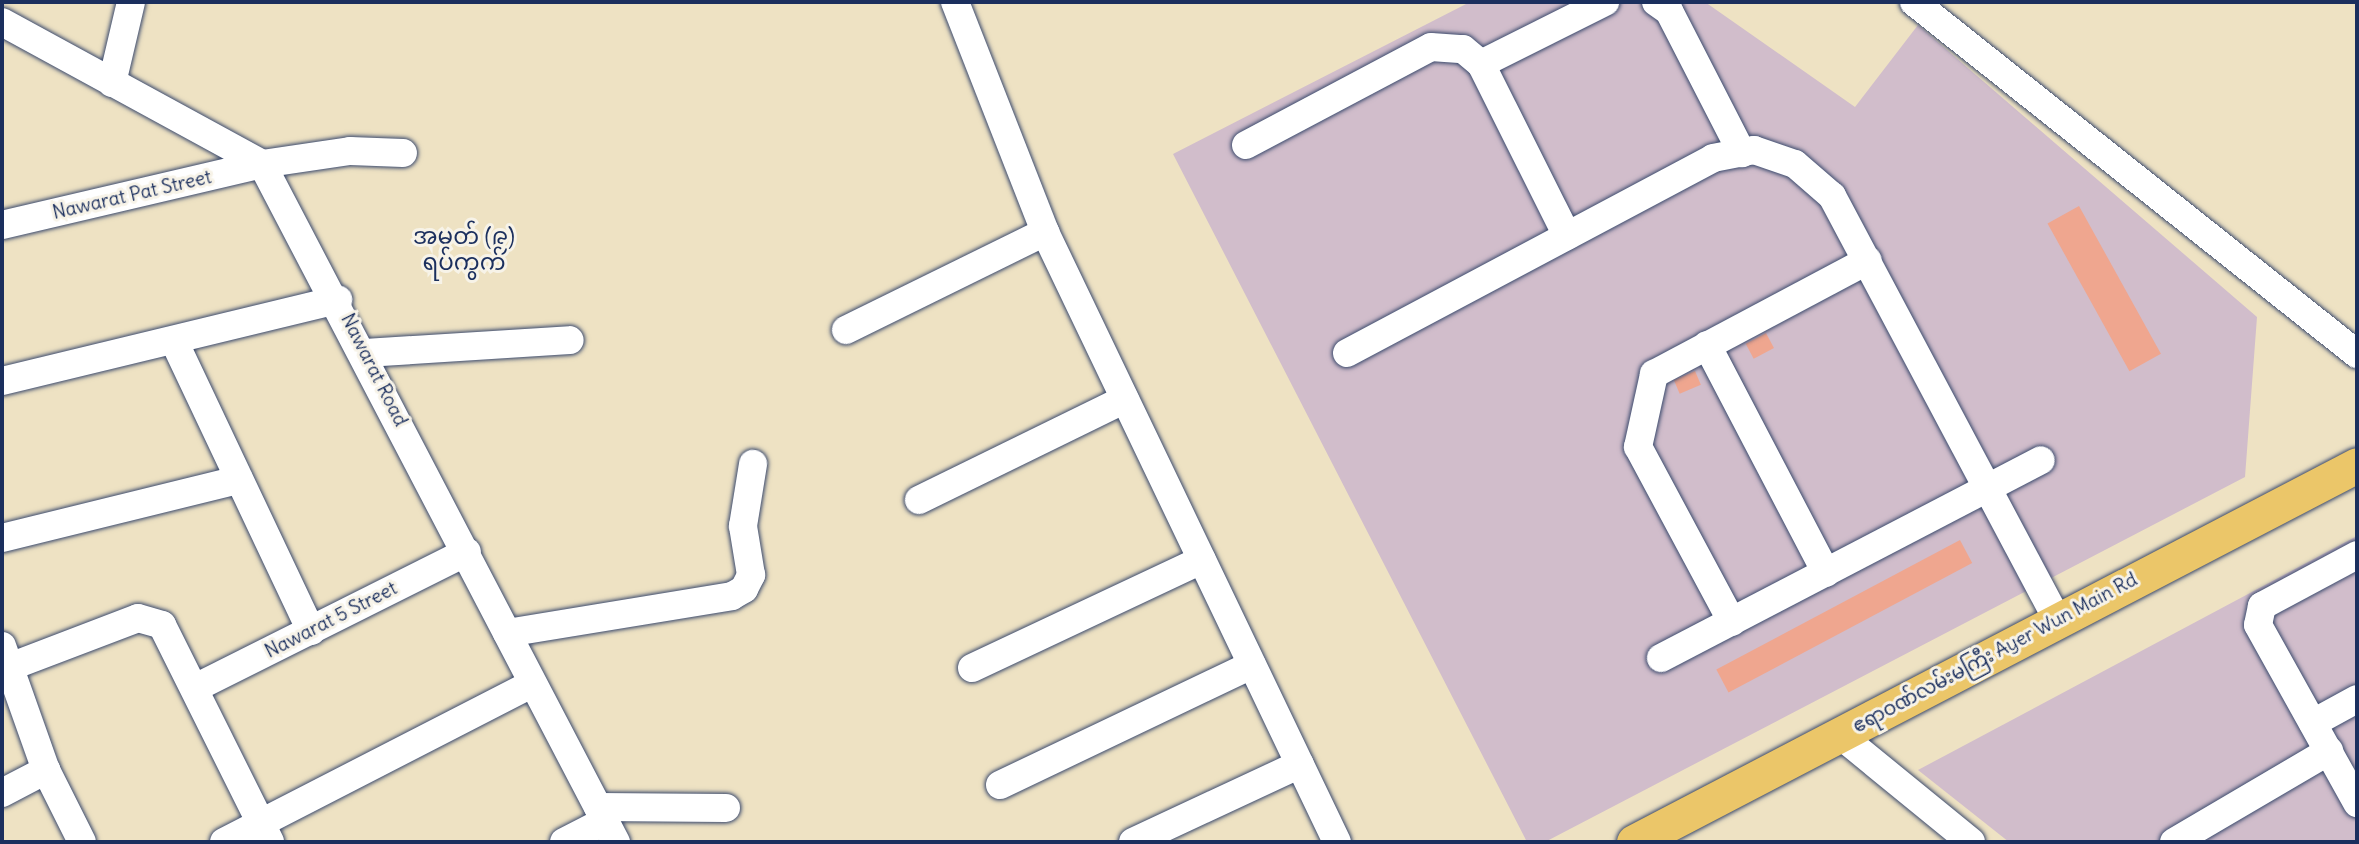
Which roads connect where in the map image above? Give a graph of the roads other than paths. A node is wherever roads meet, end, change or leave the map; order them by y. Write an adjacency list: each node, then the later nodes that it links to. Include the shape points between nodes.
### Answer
1 (131, 2): 8 (street)
2 (954, 2): 14 (street)
3 (1605, 2): 7 (street)
4 (1656, 2): 11 (street, via 1669,11)
5 (1914, 2): 24 (street)
6 (2, 22): 8 (street)
7 (1481, 64): 9 (street, via 1462,49 1431,47); 15 (street)
8 (112, 83): 12 (street)
9 (1247, 145)
10 (403, 153): 12 (street, Nawarat Pat Street, via 350,151)
11 (1742, 153): 15 (street, via 1713,158); 16 (street, via 1754,150 1804,172 1832,196)
12 (262, 164): 13 (street, Nawarat Pat Street); 17 (street, Nawarat Road)
13 (2, 225)
14 (1045, 232): 18 (street); 26 (street)
15 (1567, 236): 23 (street)
16 (1868, 260): 21 (street); 31 (street)
17 (338, 300): 20 (street); 22 (street, Nawarat Road)
18 (846, 330)
19 (570, 340): 22 (street)
20 (174, 341): 25 (street); 30 (street)
21 (1707, 345): 37 (street); 39 (street, via 1654,374 1638,447)
22 (365, 353): 34 (street, Nawarat Road)
23 (1347, 353)
24 (2357, 354)
25 (2, 381)
26 (1125, 399): 32 (street); 36 (street)
27 (2041, 460): 31 (street)
28 (752, 464): 41 (street, via 743,526 751,575 744,589 732,596)
29 (2357, 465): 38 (main road, ဧရာဝဏ်လမ်းမကြီး Ayer Wun Main Rd)
30 (239, 480): 33 (street); 40 (street)
31 (1988, 489): 37 (street); 38 (street)
32 (919, 500)
33 (2, 538)
34 (467, 552): 40 (street, Nawarat 5 Street); 41 (street, Nawarat Road)
35 (2357, 555): 49 (street, via 2262,606 2259,625)
36 (1202, 561): 44 (street); 45 (street)
37 (1826, 573): 39 (street)
38 (2057, 619): 50 (main road, ဧရာဝဏ်လမ်းမကြီး Ayer Wun Main Rd)
39 (1732, 622): 43 (street)
40 (311, 631): 47 (street, Nawarat 5 Street)
41 (507, 633): 46 (street, Nawarat Road)
42 (4, 657): 47 (street, via 151,619 162,625); 53 (street)
43 (1661, 658)
44 (1252, 665): 52 (street); 54 (street)
45 (972, 668)
46 (532, 684): 58 (street, Nawarat Road); 59 (street)
47 (195, 688): 59 (street)
48 (2357, 699): 49 (street)
49 (2313, 723): 51 (street)
50 (1840, 735): 65 (main road, ဧရာဝဏ်လမ်းမကြီး Ayer Wun Main Rd); 66 (street)
51 (2329, 751): 56 (street); 67 (street)
52 (1300, 764): 63 (street); 64 (street)
53 (46, 770): 55 (street); 60 (street)
54 (999, 785)
55 (2, 793)
56 (2357, 803)
57 (726, 808): 58 (street)
58 (607, 823): 62 (street)
59 (265, 833): 61 (street)
60 (82, 842)
61 (224, 842)
62 (564, 842)
63 (1133, 842)
64 (1337, 842)
65 (1634, 842)
66 (1972, 842)
67 (2174, 842)

